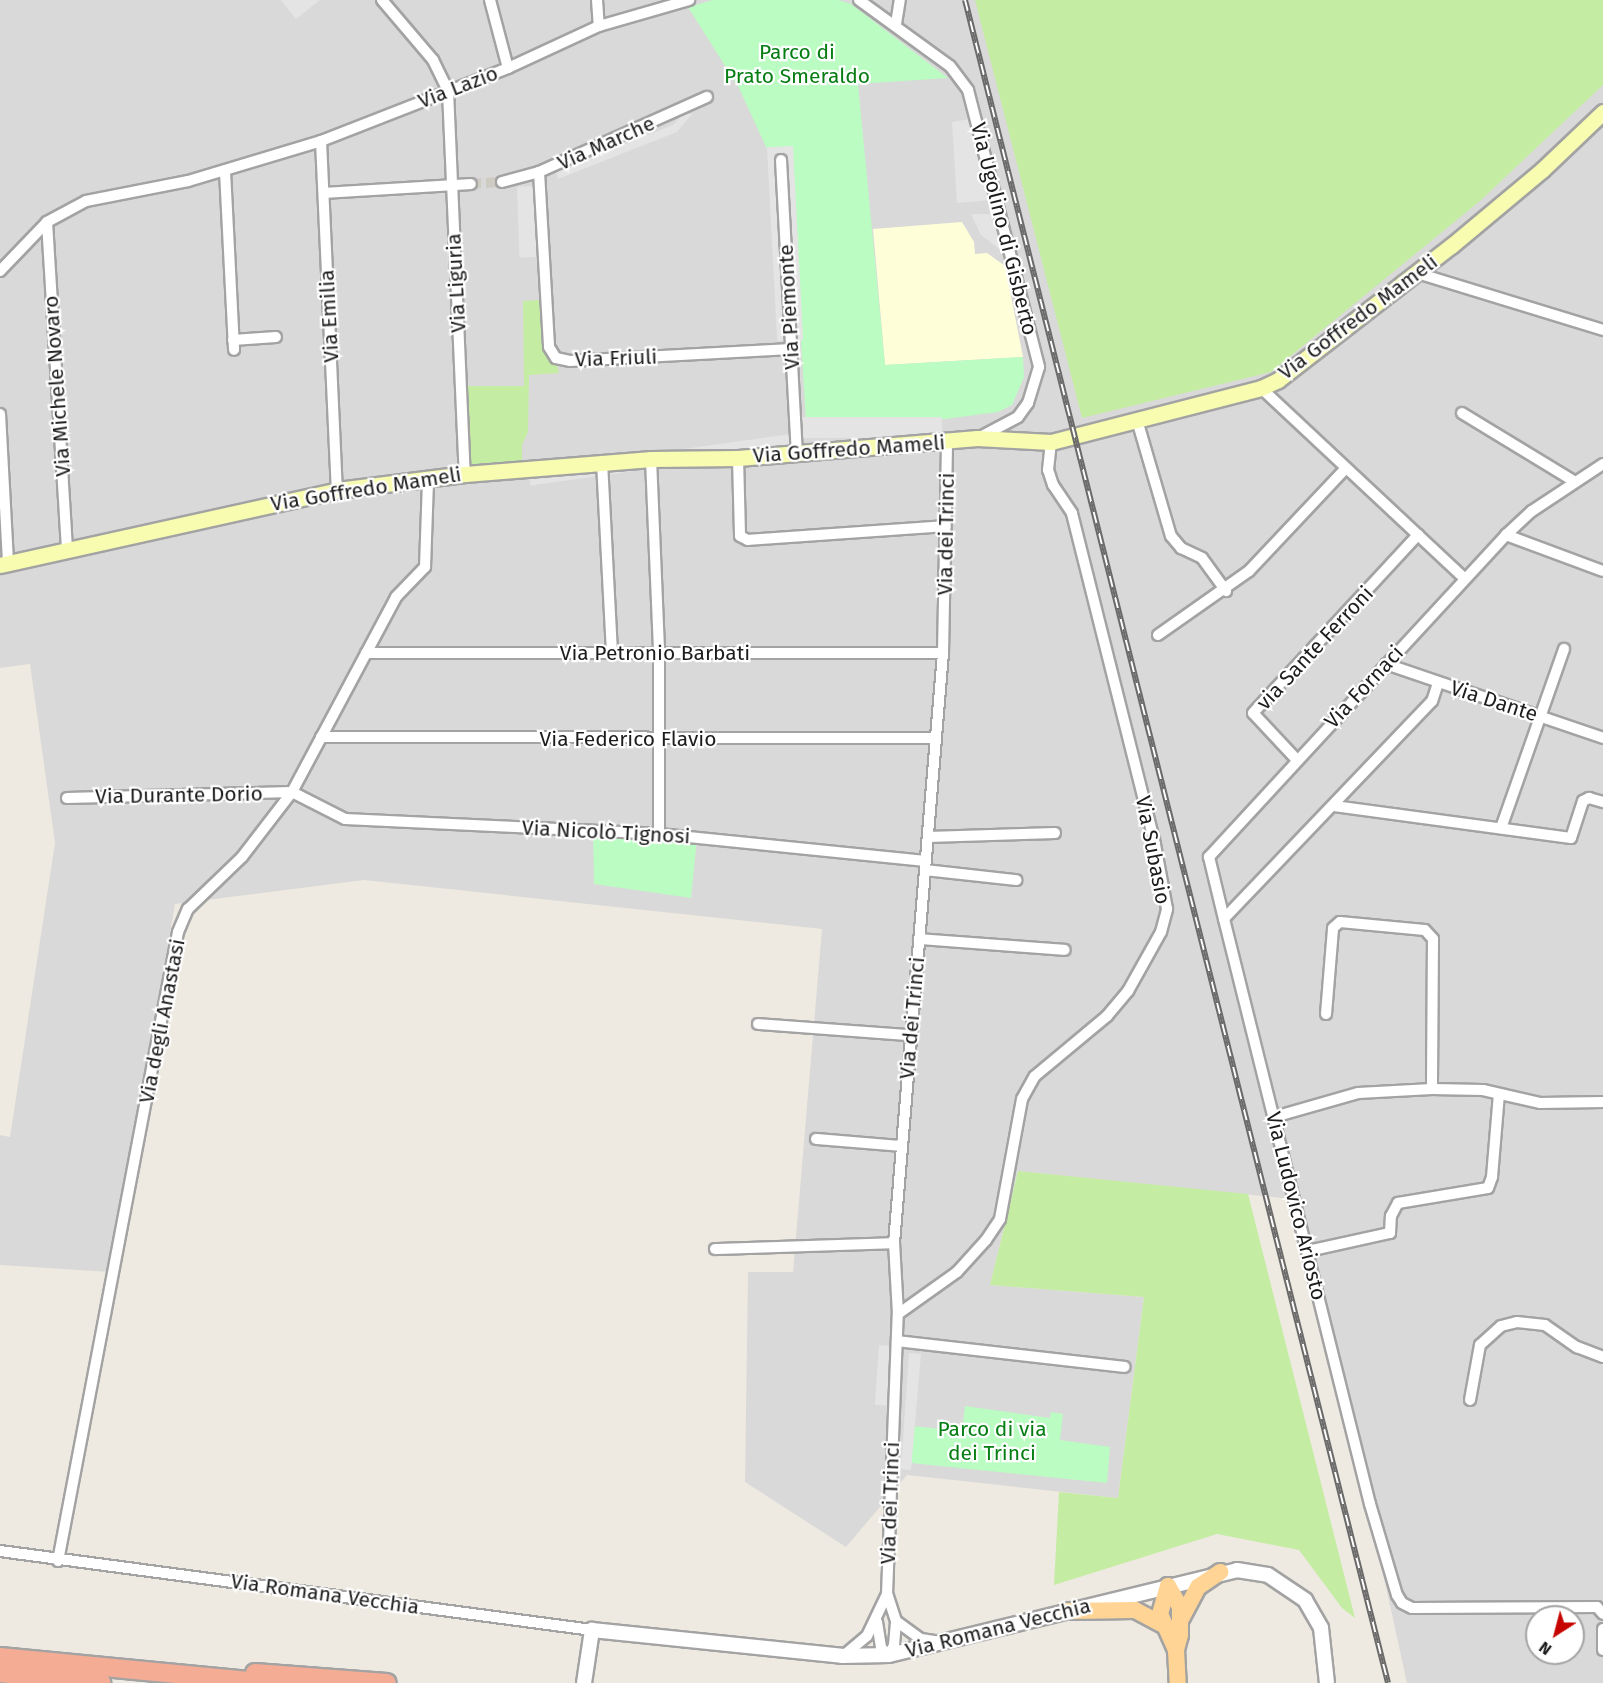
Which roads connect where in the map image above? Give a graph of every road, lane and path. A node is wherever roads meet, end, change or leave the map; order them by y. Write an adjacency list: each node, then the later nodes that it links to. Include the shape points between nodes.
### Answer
1 (382, 0): 10 (street, via 433,60)
2 (490, 0): 9 (street)
3 (597, 0): 8 (street)
4 (689, 0): 8 (street, Via Lazio)
5 (859, 0): 7 (street)
6 (900, 0): 7 (street)
7 (896, 24): 31 (street, Via Ugolino di Gisberto, via 950,66 968,90 1039,367 1028,403 1018,417)
8 (599, 26): 9 (street, Via Lazio)
9 (507, 68): 10 (street, Via Lazio)
10 (448, 92): 13 (street, Via Lazio); 19 (street, Via Liguria)
11 (707, 98): 16 (street, Via Marche)
12 (1603, 112): 23 (main road, Via Goffredo Mameli, via 1542,170)
13 (321, 141): 15 (street, Via Lazio); 20 (street, Via Emilia)
14 (781, 160): 26 (street, Via Piemonte)
15 (225, 171): 21 (street, Via Lazio, via 86,201); 25 (street, via 233,345)
16 (539, 172): 17 (street, Via Marche); 26 (street, Via Friuli, via 549,347 556,358 570,361)
17 (502, 182)
18 (471, 184): 19 (street)
19 (452, 185): 20 (street); 40 (street, Via Liguria)
20 (324, 193): 43 (street, Via Emilia)
21 (47, 222): 22 (street, Via Lazio); 47 (street, Via Michele Novaro)
22 (0, 271)
23 (1417, 273): 24 (street); 27 (main road, Via Goffredo Mameli, via 1278,380)
24 (1603, 330)
25 (276, 337)
26 (791, 349): 34 (street, Via Piemonte)
27 (1261, 388): 30 (main road, Via Goffredo Mameli); 39 (street)
28 (1462, 413): 42 (street)
29 (0, 414): 48 (street)
30 (1137, 420): 33 (main road, Via Goffredo Mameli); 51 (street, via 1172,536 1181,548 1202,558)
31 (978, 438): 32 (main road, Via Goffredo Mameli); 33 (main road, Via Goffredo Mameli)
32 (947, 442): 34 (main road, Via Goffredo Mameli); 44 (street, Via dei Trinci)
33 (1051, 442): 91 (street, Via Subasio, via 1048,470 1071,513 1155,844 1167,909 1161,932 1128,991 1107,1016 1035,1076 1022,1099 1000,1219 957,1272)
34 (797, 454): 35 (main road, Via Goffredo Mameli)
35 (738, 458): 36 (main road, Via Goffredo Mameli); 44 (street, via 740,536 748,540)
36 (651, 459): 37 (main road, Via Goffredo Mameli); 56 (street)
37 (602, 462): 40 (main road, Via Goffredo Mameli); 55 (street)
38 (1603, 464): 42 (street, Via Fornaci)
39 (1347, 468): 45 (street); 51 (street)
40 (465, 474): 41 (main road, Via Goffredo Mameli)
41 (428, 479): 43 (main road, Via Goffredo Mameli); 54 (street, Via degli Anastasi, via 425,567 396,597)
42 (1574, 481): 46 (street, Via Fornaci)
43 (337, 490): 47 (main road, Via Goffredo Mameli)
44 (946, 526): 57 (street, Via dei Trinci)
45 (1418, 535): 50 (street); 65 (street, via Sante Ferroni, via 1253,713)
46 (1506, 535): 49 (street); 50 (street, Via Fornaci)
47 (67, 550): 48 (main road, Via Goffredo Mameli)
48 (4, 564)
49 (1603, 571)
50 (1464, 578): 58 (street, Via Fornaci)
51 (1226, 591): 52 (street)
52 (1158, 635)
53 (1564, 649): 60 (street)
54 (366, 653): 55 (street, Via Petronio Barbati); 61 (street, Via degli Anastasi)
55 (612, 653): 56 (street, Via Petronio Barbati)
56 (659, 653): 57 (street, Via Petronio Barbati); 64 (street)
57 (943, 653): 62 (street, Via dei Trinci)
58 (1386, 664): 59 (street, Via Dante); 65 (street, Via Fornaci)
59 (1438, 683): 60 (street, Via Dante); 69 (street, via 1432,701)
60 (1541, 716): 63 (street, Via Dante); 70 (street)
61 (321, 736): 64 (street, Via Federico Flavio); 66 (street, Via degli Anastasi)
62 (935, 738): 64 (street, Via Federico Flavio); 73 (street, Via dei Trinci)
63 (1603, 738)
64 (659, 740): 72 (street)
65 (1297, 760): 76 (street, Via Fornaci, via 1209,857)
66 (292, 792): 67 (street, Via Durante Dorio); 72 (street, Via Nicolò Tignosi, via 345,819); 97 (street, Via degli Anastasi, via 242,857 188,909 178,932)
67 (67, 798)
68 (1603, 802): 70 (street, via 1589,798 1583,801 1571,838)
69 (1334, 806): 70 (street); 76 (street)
70 (1501, 828)
71 (1055, 833): 73 (street)
72 (659, 834): 74 (street, Via Nicolò Tignosi)
73 (928, 837): 74 (street, Via dei Trinci)
74 (925, 865): 75 (street, Via Nicolò Tignosi); 77 (street, Via dei Trinci)
75 (1016, 880)
76 (1224, 919): 85 (street, Via Ludovico Ariosto)
77 (918, 939): 78 (street); 81 (street, Via dei Trinci)
78 (1065, 950)
79 (1326, 1014): 82 (street, via 1332,928 1340,922 1425,930 1433,939)
80 (759, 1024): 81 (street)
81 (909, 1035): 87 (street, Via dei Trinci)
82 (1432, 1089): 83 (street); 85 (street, via 1358,1093)
83 (1499, 1094): 84 (street, via 1540,1103); 90 (street, via 1488,1188 1398,1203 1391,1216 1390,1233)
84 (1603, 1102)
85 (1274, 1117): 90 (street, Via Ludovico Ariosto)
86 (816, 1139): 87 (street)
87 (901, 1146): 88 (street, Via dei Trinci)
88 (894, 1243): 89 (street); 91 (street, Via dei Trinci)
89 (715, 1249)
90 (1308, 1251): 102 (street, Via Ludovico Ariosto, via 1370,1504 1402,1604 1412,1608 1597,1607)
91 (898, 1314): 92 (street, Via dei Trinci)
92 (897, 1341): 94 (street); 100 (street, Via dei Trinci)
93 (1603, 1357): 95 (street, via 1577,1347 1545,1325 1517,1322 1501,1326 1480,1345)
94 (1125, 1367)
95 (1470, 1400)
96 (0, 1551): 97 (street, Via Romana Vecchia)
97 (58, 1561): 108 (street, Via Romana Vecchia)
98 (1220, 1572): 99 (street, Via Romana Vecchia); 103 (main road, via 1198,1587); 122 (street, Via Romana Vecchia, via 1252,1570 1268,1575 1305,1600 1321,1628)
99 (1168, 1586): 101 (street, Via Romana Vecchia); 103 (main road, via 1180,1607); 106 (main road, via 1161,1600)
100 (887, 1594): 104 (street, Via dei Trinci); 105 (street, Via dei Trinci)
101 (1067, 1611): 106 (main road, via 1135,1610); 109 (street, Via Romana Vecchia)
102 (1603, 1614)
103 (1181, 1620): 110 (main road)
104 (896, 1621): 109 (street, via 921,1639); 112 (street)
105 (877, 1622): 112 (street, via 881,1648); 113 (street, Via dei Trinci, via 858,1647)
106 (1163, 1625): 110 (main road)
107 (1603, 1629): 111 (street)
108 (592, 1630): 113 (street, Via Romana Vecchia); 120 (street)
109 (945, 1643): 112 (street, Via Romana Vecchia)
110 (1176, 1650): 121 (main road)
111 (1603, 1650)
112 (889, 1655): 113 (street, Via Romana Vecchia)
113 (842, 1656)
114 (0, 1657): 116 (highway)
115 (0, 1673): 117 (highway)
116 (214, 1677): 118 (highway); 119 (highway, via 266,1672)
117 (102, 1683)
118 (270, 1683)
119 (387, 1683)
120 (584, 1683)
121 (1178, 1683)
122 (1327, 1683)

